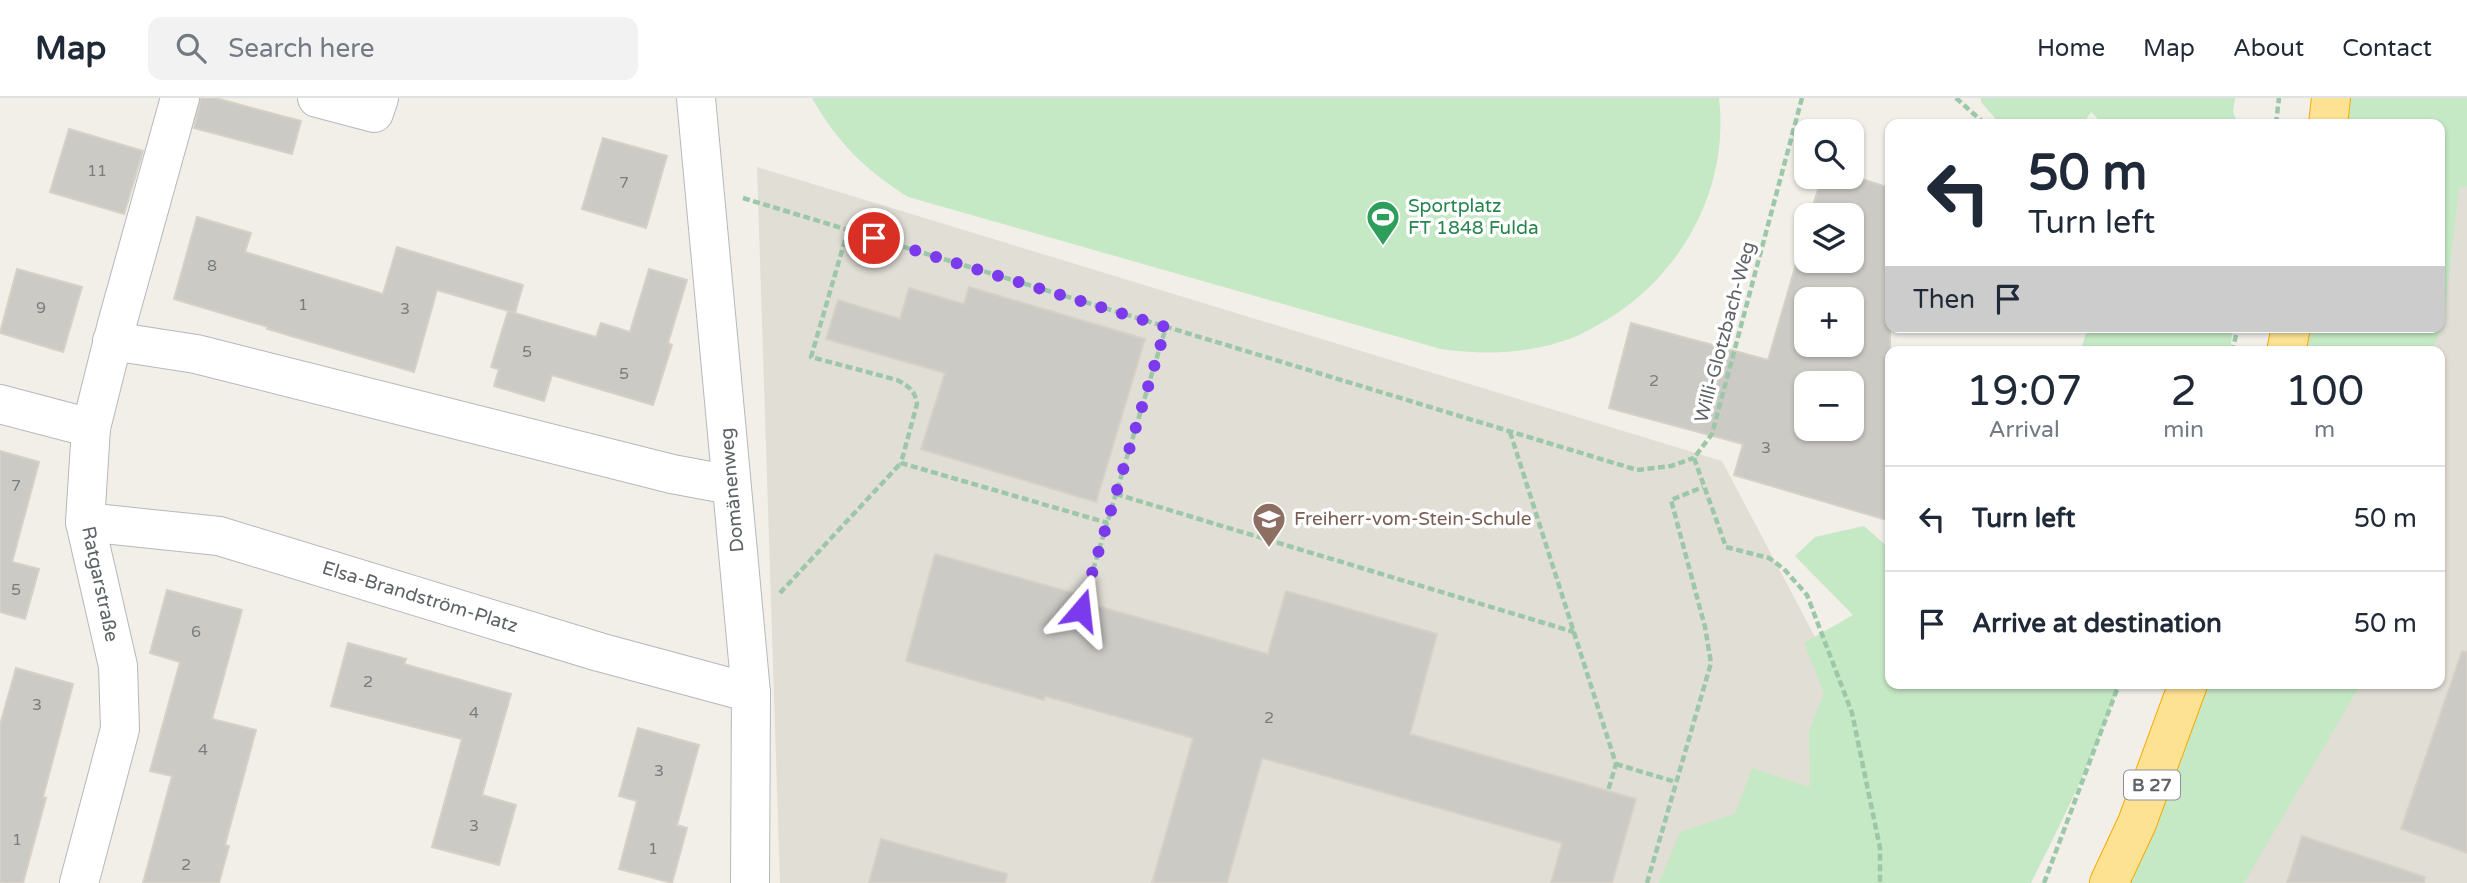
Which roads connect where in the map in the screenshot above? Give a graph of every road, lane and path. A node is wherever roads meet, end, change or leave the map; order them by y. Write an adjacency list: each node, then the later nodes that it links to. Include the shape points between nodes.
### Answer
1 (317, 98): 2 (street, via 374,113)
2 (379, 98)
3 (696, 98): 21 (street, Domänenweg)
4 (1802, 98): 19 (path, Willi-Glotzbach-Weg, via 1712,434)
5 (1956, 98): 9 (path)
6 (2279, 98): 10 (path)
7 (2331, 98): 11 (highway)
8 (177, 110): 15 (street, Ratgarstraße)
9 (1979, 119)
10 (2277, 119)
11 (2329, 119)
12 (743, 198): 13 (path)
13 (848, 230): 14 (path); 20 (path, via 811,357 908,386 917,404)
14 (1166, 327): 18 (path); 23 (path)
15 (113, 341): 17 (street, Ratgarstraße); 21 (street, via 196,354)
16 (0, 404): 17 (street)
17 (91, 428): 24 (street, Ratgarstraße)
18 (1510, 432): 19 (path, via 1636,470); 28 (path)
19 (1694, 458): 22 (path)
20 (901, 463): 25 (path); 26 (path)
21 (731, 485): 31 (street, Domänenweg)
22 (1703, 486): 33 (path, via 1671,500 1705,627 1710,663); 38 (path, via 1726,547 1769,558 1807,594 1853,713 1880,848)
23 (1116, 494): 25 (path); 28 (path)
24 (85, 522): 31 (street, Elsa-Brandström-Platz, via 219,536 586,648); 35 (street, Ratgarstraße, via 118,666 120,729)
25 (1108, 523): 27 (path)
26 (774, 601)
27 (1081, 610)
28 (1574, 632): 32 (path)
29 (2117, 689): 39 (path)
30 (2186, 689): 40 (highway, B 27)
31 (751, 693): 36 (street, Domänenweg)
32 (1616, 764): 33 (path); 34 (path)
33 (1676, 782): 37 (path)
34 (1608, 791)
35 (79, 883)
36 (750, 883)
37 (1647, 883)
38 (1881, 883)
39 (2044, 883)
40 (2109, 883)

